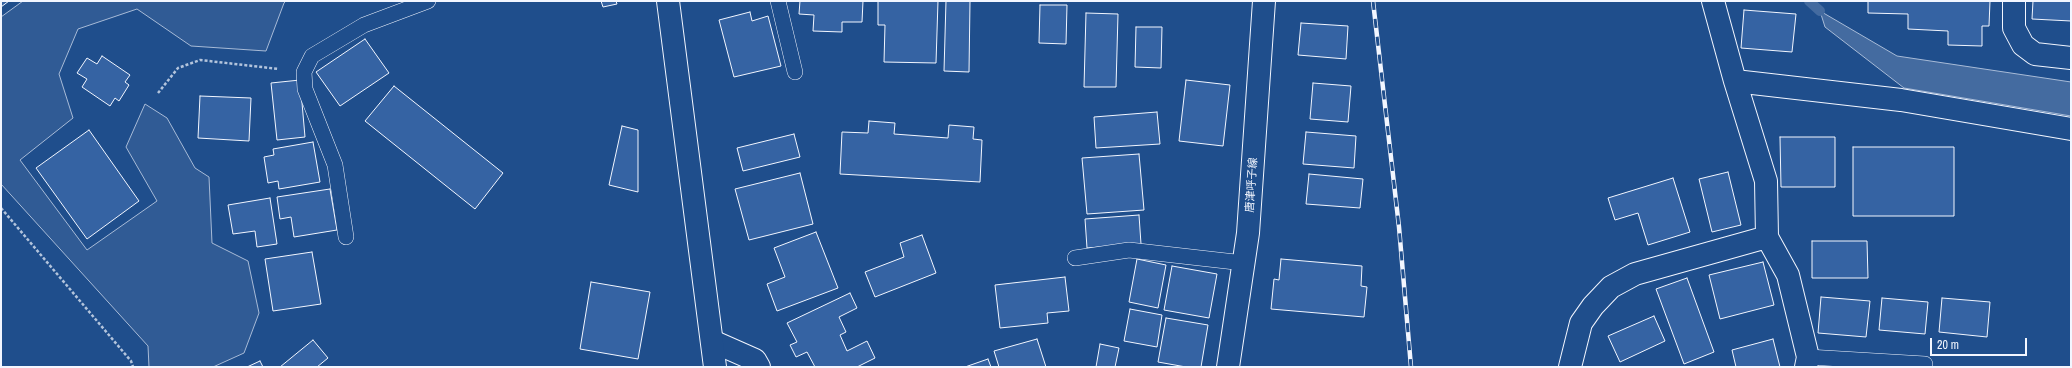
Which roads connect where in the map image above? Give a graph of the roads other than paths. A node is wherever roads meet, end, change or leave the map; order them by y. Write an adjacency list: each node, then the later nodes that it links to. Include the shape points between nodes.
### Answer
1 (428, 1): 11 (lane, via 364,25 312,56 304,72 305,89 335,165)
2 (668, 1): 15 (street)
3 (778, 1): 8 (lane)
4 (1264, 1): 14 (street, 唐津呼子線)
5 (1713, 1): 9 (street)
6 (2014, 1): 7 (street, via 2014,28 2023,45 2035,54)
7 (2071, 58)
8 (795, 72)
9 (1735, 82): 10 (street, via 1901,100); 12 (street, via 1766,181)
10 (2071, 129)
11 (346, 237)
12 (1767, 237): 16 (street, via 1788,275); 21 (street, via 1635,274 1611,287 1581,323)
13 (1075, 258): 14 (lane, via 1129,250)
14 (1244, 262): 20 (street, 唐津呼子線)
15 (712, 341): 18 (street); 19 (street, via 755,360)
16 (1807, 362): 17 (lane)
17 (1925, 364)
18 (714, 367)
19 (759, 367)
20 (1228, 367)
21 (1570, 367)

